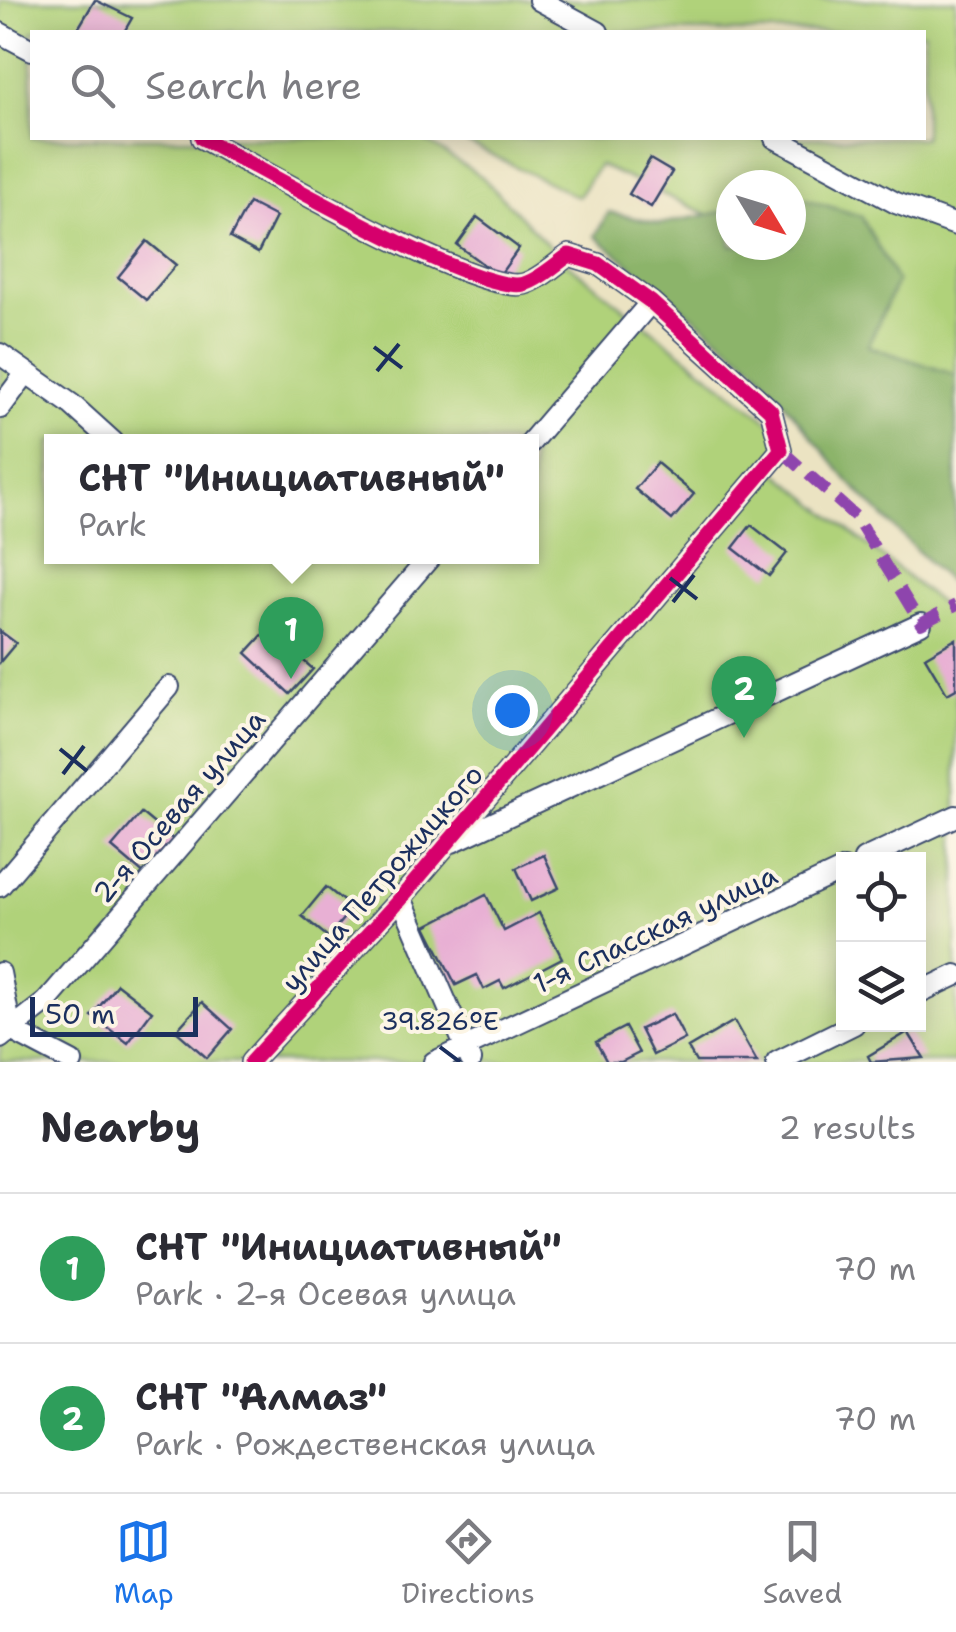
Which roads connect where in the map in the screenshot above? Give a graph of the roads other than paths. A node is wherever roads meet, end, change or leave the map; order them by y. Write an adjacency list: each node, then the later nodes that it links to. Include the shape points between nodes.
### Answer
1 (539, 0): 2 (street)
2 (594, 30)
3 (0, 33): 4 (street)
4 (30, 49)
5 (206, 140): 8 (street, via 428,255 502,284 525,284 570,255 598,264)
6 (779, 140): 7 (street, via 896,203)
7 (956, 225)
8 (651, 302): 13 (street); 18 (street, улица Петрожицкого, via 771,410 780,450)
9 (0, 354): 10 (street)
10 (26, 372): 11 (street); 12 (street)
11 (0, 408)
12 (104, 434)
13 (538, 434)
14 (424, 564): 27 (street, 2-я Осевая улица, via 46,1002)
15 (922, 624): 18 (street)
16 (168, 687): 21 (street)
17 (956, 816): 19 (street)
18 (445, 845): 22 (street, улица Петрожицкого)
19 (881, 852)
20 (836, 874): 28 (street, 1-я Спасская улица)
21 (0, 886)
22 (401, 898): 28 (street); 30 (street, улица Петрожицкого)
23 (0, 973): 27 (street)
24 (956, 975): 25 (street)
25 (926, 989)
26 (838, 1032): 32 (street)
27 (5, 1034): 29 (street)
28 (469, 1056): 31 (street, 1-я Спасская улица)
29 (72, 1062)
30 (251, 1062)
31 (434, 1062)
32 (777, 1062)

